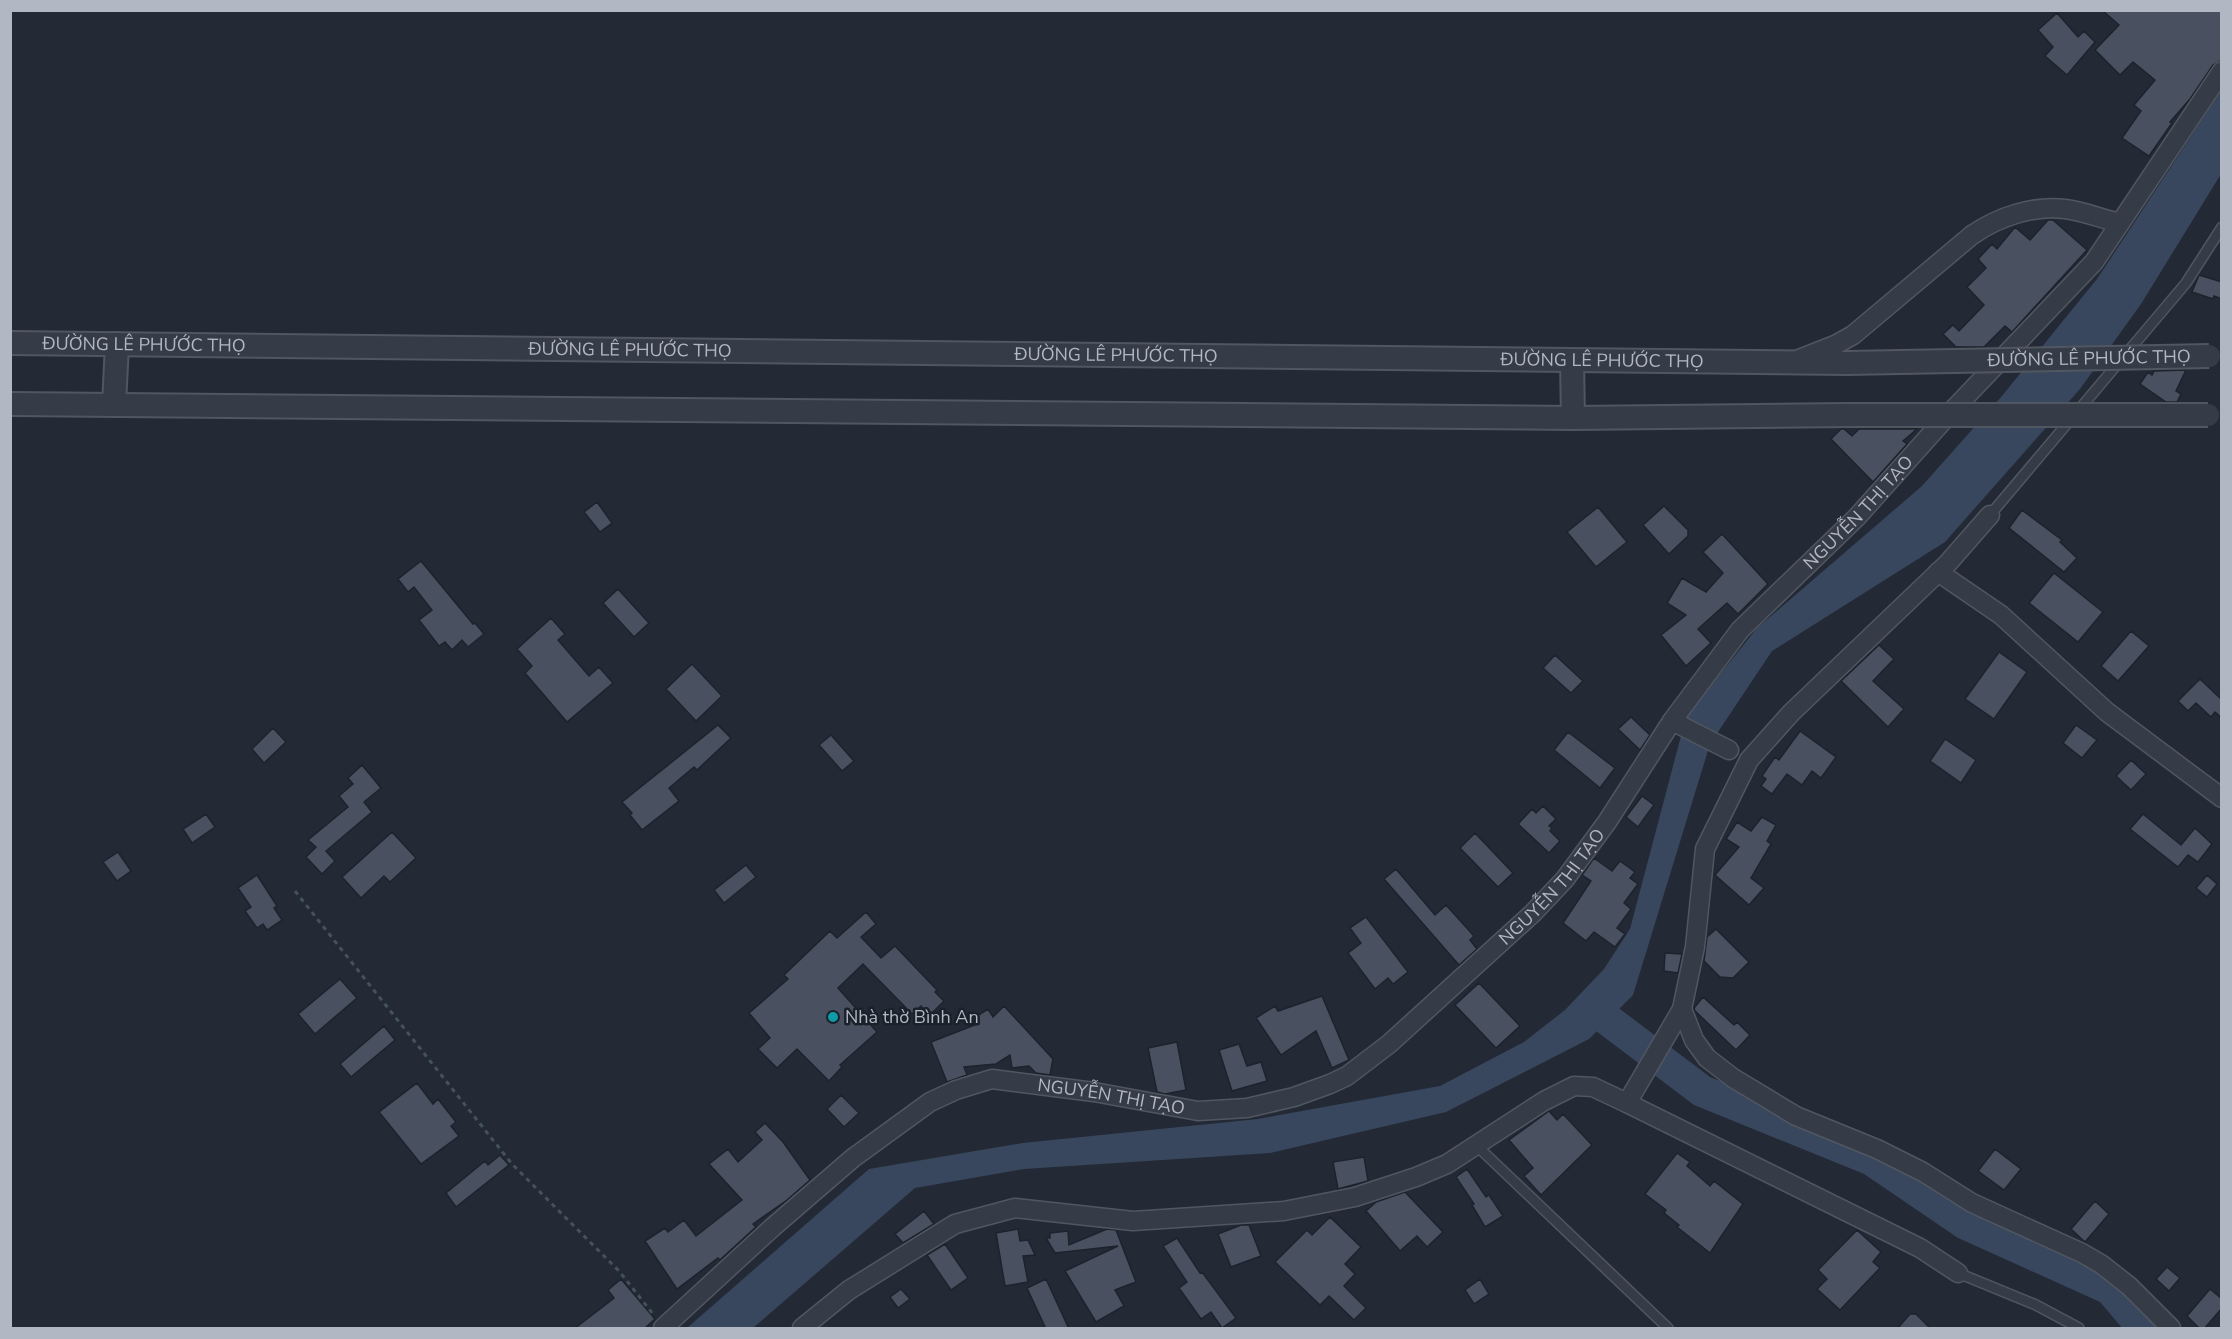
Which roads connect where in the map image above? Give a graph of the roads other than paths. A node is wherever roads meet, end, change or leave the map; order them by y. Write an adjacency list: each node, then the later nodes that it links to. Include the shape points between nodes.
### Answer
1 (2222, 71): 2 (street, NGUYỄN THỊ TẠO)
2 (2120, 223): 8 (street, via 2066,209 2030,211 2001,219 1972,235 1853,335); 15 (street, NGUYỄN THỊ TẠO, via 2094,262 1857,517 1740,630)
3 (2222, 227): 13 (lane, via 2186,283)
4 (10, 343): 5 (street, ĐƯỜNG LÊ PHƯỚC THỌ)
5 (117, 344): 7 (street, ĐƯỜNG LÊ PHƯỚC THỌ); 10 (street)
6 (2215, 356): 8 (street, ĐƯỜNG LÊ PHƯỚC THỌ, bridge)
7 (1572, 361): 8 (street, ĐƯỜNG LÊ PHƯỚC THỌ); 12 (street)
8 (1786, 364)
9 (10, 404): 10 (street)
10 (114, 405): 12 (street)
11 (2215, 415): 12 (street, bridge)
12 (1573, 418)
13 (1990, 515): 14 (street)
14 (1938, 572): 17 (street, via 1791,713); 18 (street, via 2001,615 2107,712)
15 (1675, 722): 16 (street); 23 (street, NGUYỄN THỊ TẠO, via 1565,879 1389,1044 1347,1076 1294,1097 1247,1108 1198,1111 992,1079 956,1090 930,1102 853,1158)
16 (1729, 750): 17 (lane)
17 (1749, 760): 19 (street, via 1705,849 1695,947)
18 (2222, 798)
19 (1678, 1016): 20 (street); 27 (street, via 1707,1058 1733,1078 1796,1116 1877,1149 1972,1203 2082,1253 2129,1286)
20 (1631, 1096): 21 (street, via 1574,1086 1544,1101); 22 (street, via 1920,1248)
21 (1477, 1146): 24 (street, via 1446,1164 1385,1189 1284,1210 1133,1221 1015,1208 965,1221 849,1290); 25 (lane)
22 (1958, 1273): 26 (lane, via 2036,1305)
23 (663, 1328)
24 (802, 1329)
25 (1668, 1329)
26 (2079, 1329)
27 (2171, 1329)

